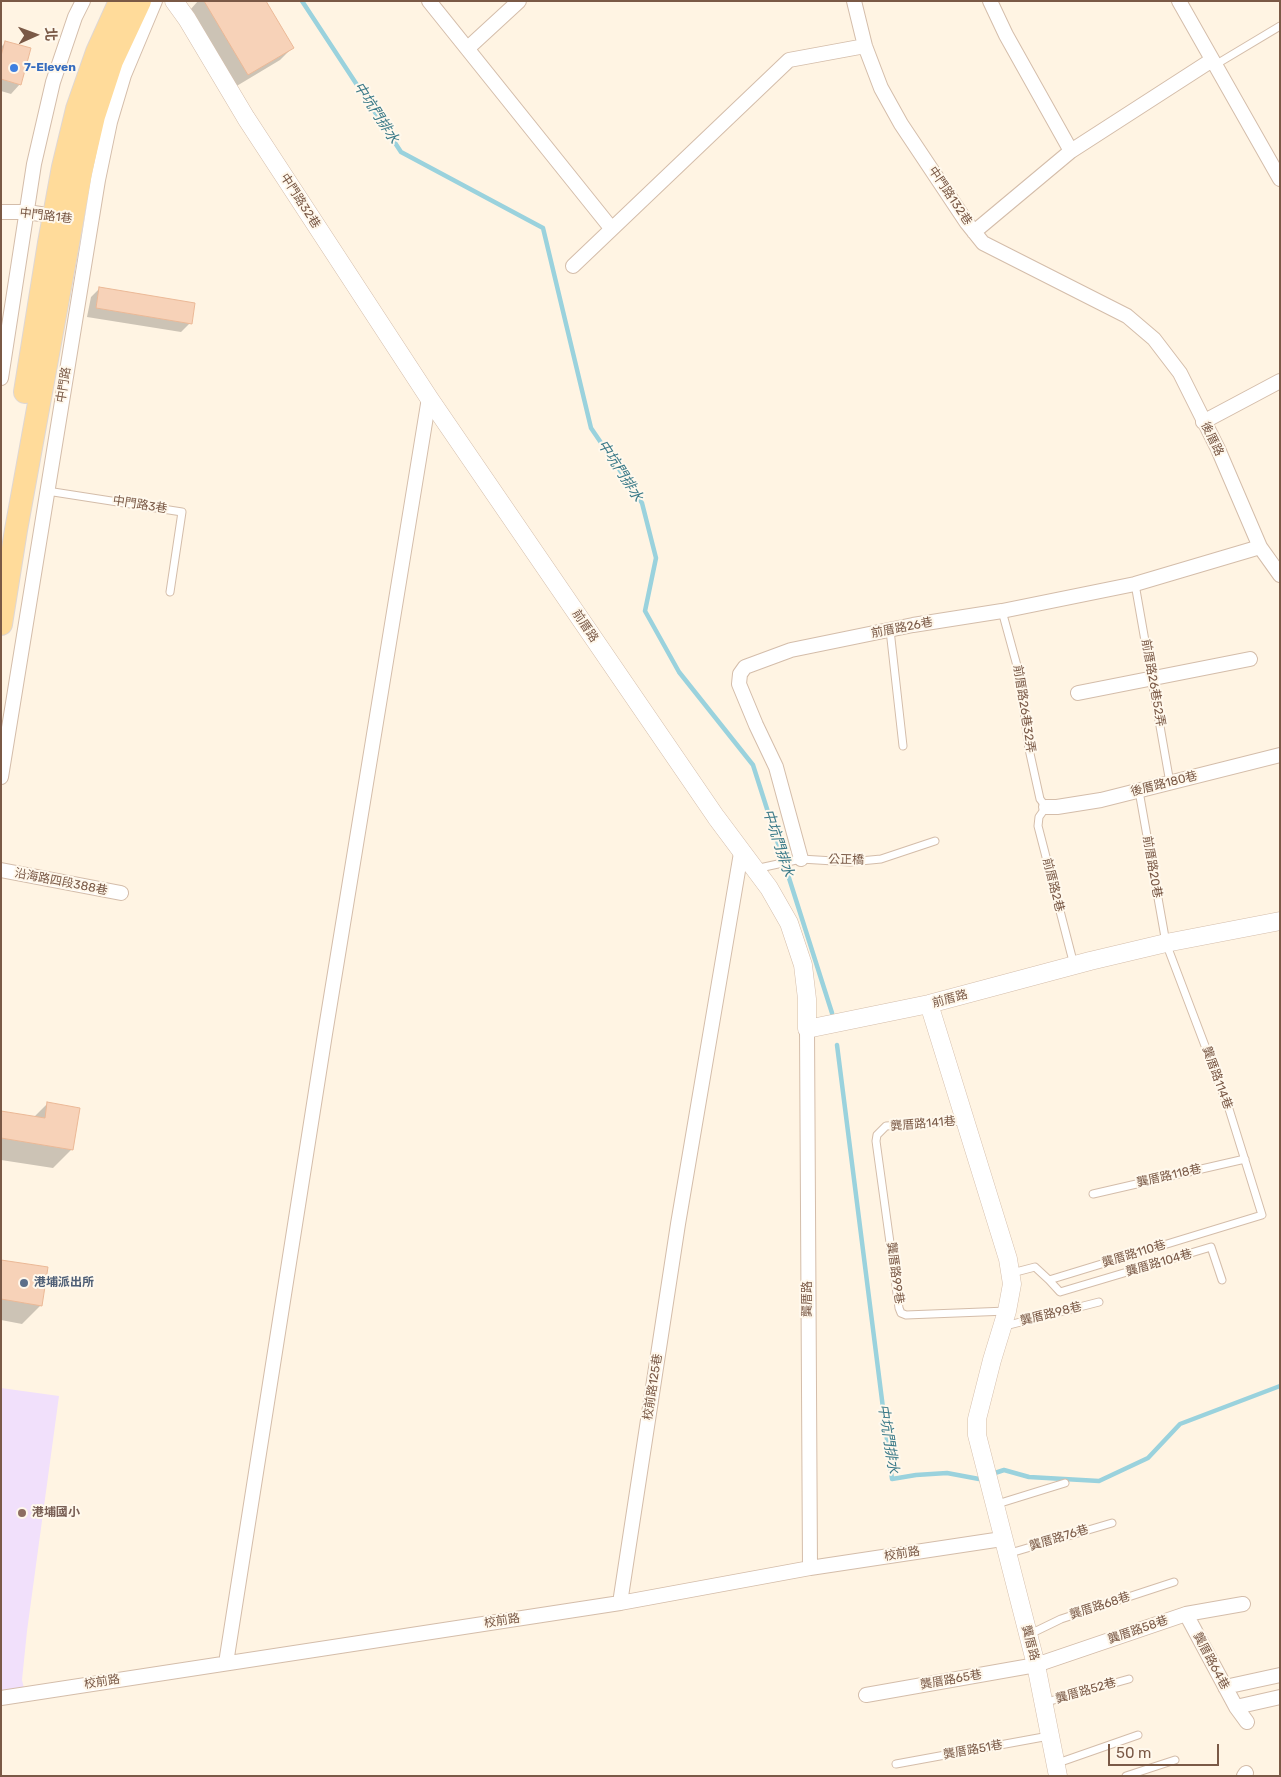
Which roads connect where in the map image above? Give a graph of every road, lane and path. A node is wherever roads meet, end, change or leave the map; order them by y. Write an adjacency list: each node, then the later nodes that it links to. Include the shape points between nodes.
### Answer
1 (83, 1): 18 (street, via 53,82 34,164)
2 (120, 1): 19 (main road, 中門路, via 97,52 77,109 63,167)
3 (140, 1): 19 (main road, 中門路, via 112,61 94,116)
4 (155, 1): 19 (street, 中門路, via 124,75 110,122)
5 (174, 1): 26 (street, 中門路32巷, via 246,118)
6 (429, 1): 13 (street)
7 (519, 1): 13 (street)
8 (854, 1): 12 (street, 中門路132巷)
9 (990, 1): 15 (street)
10 (1179, 1): 14 (street)
11 (1280, 26): 14 (lane)
12 (865, 46): 20 (street, via 789,60); 21 (street, 中門路132巷, via 881,88 901,124)
13 (468, 48): 20 (street)
14 (1213, 63): 15 (street); 16 (street)
15 (1071, 151): 21 (street)
16 (1280, 179)
17 (1, 212): 18 (street, 中門路1巷)
18 (27, 212): 19 (street, 中門路1巷); 24 (street)
19 (72, 219): 28 (street, 中門路); 29 (main road, 中門路, via 49,242); 35 (main road, 中門路)
20 (611, 228): 22 (street)
21 (974, 232): 23 (street, 中門路132巷, via 983,243)
22 (573, 266)
23 (1127, 316): 27 (street, 後厝路, via 1154,339 1180,373)
24 (1, 378)
25 (1280, 381): 27 (street)
26 (429, 398): 48 (street, 前厝路); 78 (street)
27 (1203, 422): 30 (street, 後厝路)
28 (47, 491): 33 (lane, 中門路3巷, via 182,512); 34 (street, 中門路)
29 (1, 543)
30 (1260, 547): 31 (street, 後厝路); 32 (street, 前厝路26巷)
31 (1280, 575)
32 (1135, 584): 36 (street, 前厝路26巷); 39 (lane, 前厝路26巷52弄)
33 (170, 592)
34 (29, 606): 35 (street); 43 (street, 中門路)
35 (2, 610)
36 (1002, 611): 37 (street, 前厝路26巷); 46 (lane, 前厝路26巷32弄, via 1019,673 1029,749 1040,799)
37 (890, 630): 41 (lane); 49 (street, 前厝路26巷, via 791,650 745,666 740,674 739,684 776,767)
38 (1250, 659): 39 (street)
39 (1152, 678): 40 (street); 44 (lane, 前厝路26巷52弄)
40 (1078, 693)
41 (903, 746)
42 (1280, 756): 44 (street, 後厝路180巷)
43 (1, 777)
44 (1170, 783): 45 (street, 後厝路180巷)
45 (1138, 791): 46 (street, 後厝路180巷, via 1101,800); 54 (lane, 前厝路20巷)
46 (1046, 807): 55 (lane, 前厝路2巷, via 1039,817 1038,826)
47 (935, 841): 49 (lane, 公正橋, via 881,860)
48 (742, 853): 50 (street, 前厝路); 74 (street, 校前路125巷, via 687,1171)
49 (796, 860): 50 (lane, 公正橋)
50 (754, 869): 57 (street, 前厝路, via 789,923 803,965 808,999)
51 (1, 870): 52 (street, 沿海路四段388巷)
52 (121, 893)
53 (1280, 920): 54 (street, 前厝路)
54 (1166, 943): 55 (street, 前厝路); 60 (lane, 龔厝路114巷, via 1229,1109)
55 (1074, 965): 56 (street, 前厝路)
56 (929, 1004): 57 (street, 前厝路); 58 (street)
57 (807, 1029): 72 (street, 龔厝路)
58 (965, 1120): 59 (lane, 龔厝路141巷, via 886,1126); 63 (street)
59 (882, 1129): 67 (lane, 龔厝路99巷, via 876,1141 901,1312 906,1315)
60 (1244, 1159): 61 (lane, 龔厝路118巷); 62 (lane, 龔厝路114巷)
61 (1093, 1194)
62 (1262, 1215): 64 (lane, 龔厝路110巷)
63 (1010, 1273): 64 (lane, via 1035,1267); 67 (street, via 1012,1284)
64 (1049, 1280): 65 (lane, 龔厝路104巷, via 1060,1292 1211,1247)
65 (1222, 1280)
66 (1099, 1302): 67 (lane, 龔厝路98巷)
67 (1005, 1319): 69 (street, 龔厝路, via 977,1419 976,1435)
68 (1065, 1483): 69 (lane)
69 (994, 1505): 71 (street, 龔厝路)
70 (1112, 1523): 71 (lane, 龔厝路76巷)
71 (1004, 1546): 72 (street, 校前路); 77 (street, 龔厝路)
72 (810, 1568): 74 (street, 校前路)
73 (1174, 1582): 77 (lane, 龔厝路68巷, via 1061,1619)
74 (620, 1603): 78 (street, 校前路)
75 (1243, 1604): 76 (street, 龔厝路58巷)
76 (1186, 1614): 79 (street, 龔厝路58巷); 82 (street, 龔厝路64巷)
77 (1028, 1635): 79 (street, 龔厝路)
78 (226, 1663): 85 (street, 校前路)
79 (1036, 1665): 83 (street, 龔厝路65巷); 86 (street, 龔厝路)
80 (1280, 1675): 82 (street)
81 (1129, 1679): 86 (lane, 龔厝路52巷)
82 (1225, 1687): 87 (street, 龔厝路64巷)
83 (866, 1695)
84 (1280, 1697): 87 (street)
85 (1, 1698)
86 (1043, 1703): 90 (street, 龔厝路)
87 (1236, 1708): 88 (street, 龔厝路64巷)
88 (1247, 1722)
89 (1138, 1735): 93 (lane)
90 (1049, 1736): 92 (lane, 龔厝路51巷); 93 (street, 龔厝路)
91 (1175, 1760): 94 (lane)
92 (896, 1764)
93 (1056, 1770)
94 (1126, 1776)

